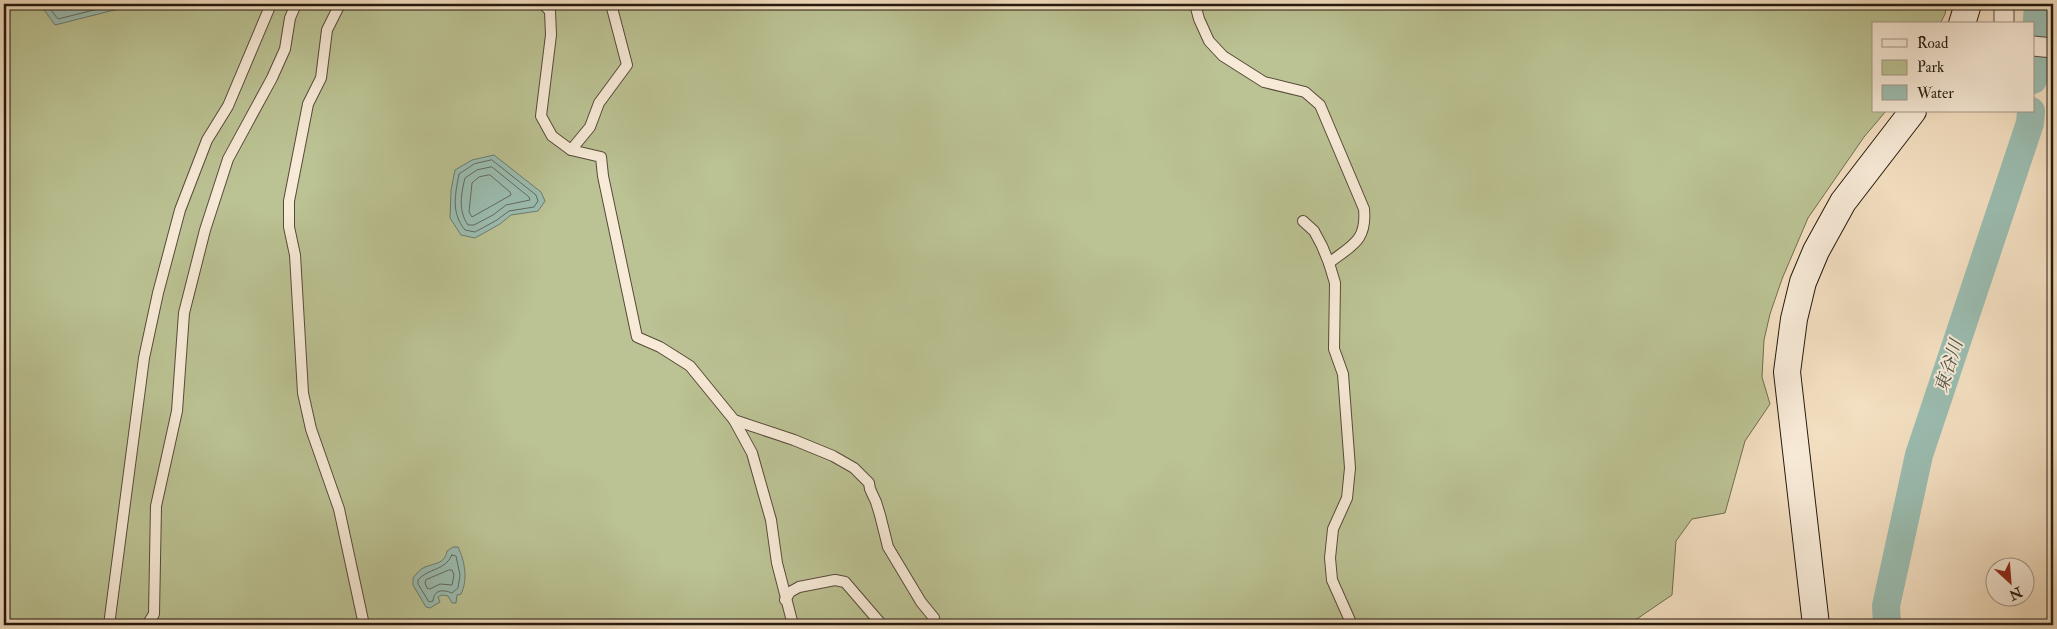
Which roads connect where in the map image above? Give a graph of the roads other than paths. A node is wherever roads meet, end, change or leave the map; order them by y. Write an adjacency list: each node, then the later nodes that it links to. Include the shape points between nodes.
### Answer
1 (271, 4): 20 (lane, via 228,106 207,140 180,210 158,292 144,358)
2 (296, 4): 19 (lane, via 290,18 285,49 228,160 205,230 184,313 176,411 156,506)
3 (340, 4): 23 (lane, via 327,30 321,78 308,104 289,201 289,227 295,256 303,393 311,429 339,509)
4 (543, 4): 14 (lane, via 550,10 551,35 541,116 552,136)
5 (611, 4): 14 (lane, via 627,64 599,103 590,127)
6 (1195, 4): 16 (lane, via 1210,41 1223,56 1264,82 1305,92 1320,105 1364,210 1365,220 1363,235)
7 (1968, 4): 9 (street)
8 (2004, 4): 10 (street)
9 (1963, 22)
10 (2004, 22)
11 (2034, 46): 12 (street)
12 (2053, 48)
13 (1912, 112): 28 (street, via 1839,210 1803,282 1794,319 1787,372)
14 (571, 150): 17 (lane, via 600,157 637,337 690,366)
15 (1303, 221): 16 (lane, via 1314,231)
16 (1329, 263): 27 (lane, via 1335,283 1334,349 1343,374 1350,468 1347,498 1333,529 1330,558 1332,580)
17 (734, 420): 18 (lane, via 752,453 771,520); 26 (lane, via 833,456 854,468 870,483 888,548 934,618)
18 (785, 600): 24 (lane); 25 (lane, via 799,587 835,580 845,582)
19 (154, 614): 21 (lane); 22 (lane)
20 (110, 625)
21 (147, 625)
22 (153, 625)
23 (364, 625)
24 (793, 625)
25 (882, 625)
26 (933, 625)
27 (1352, 625)
28 (1816, 625)

